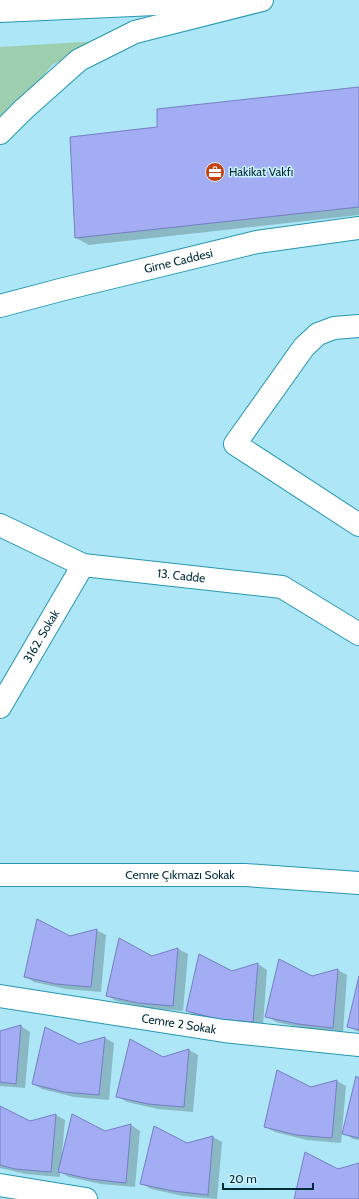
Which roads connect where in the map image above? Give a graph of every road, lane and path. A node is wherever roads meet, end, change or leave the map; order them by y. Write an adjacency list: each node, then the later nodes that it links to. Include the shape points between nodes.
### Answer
1 (233, 0): 3 (street)
2 (262, 0): 4 (street, via 135,32 79,60)
3 (0, 11)
4 (0, 134)
5 (359, 228): 6 (street, Girne Caddesi, via 257,242)
6 (0, 306)
7 (359, 326): 9 (street, via 334,328 318,334 304,347 236,444)
8 (0, 525): 10 (street, 13. Cadde)
9 (359, 525)
10 (83, 565): 11 (street, 13. Cadde, via 282,587); 12 (street, 3162. Sokak)
11 (359, 634)
12 (0, 707)
13 (0, 875): 14 (street, Cemre Çıkmazı Sokak, via 245,875)
14 (359, 883)
15 (0, 996): 16 (street, Cemre 2 Sokak, via 224,1031)
16 (359, 1045)
17 (0, 1185): 18 (street)
18 (86, 1199)

